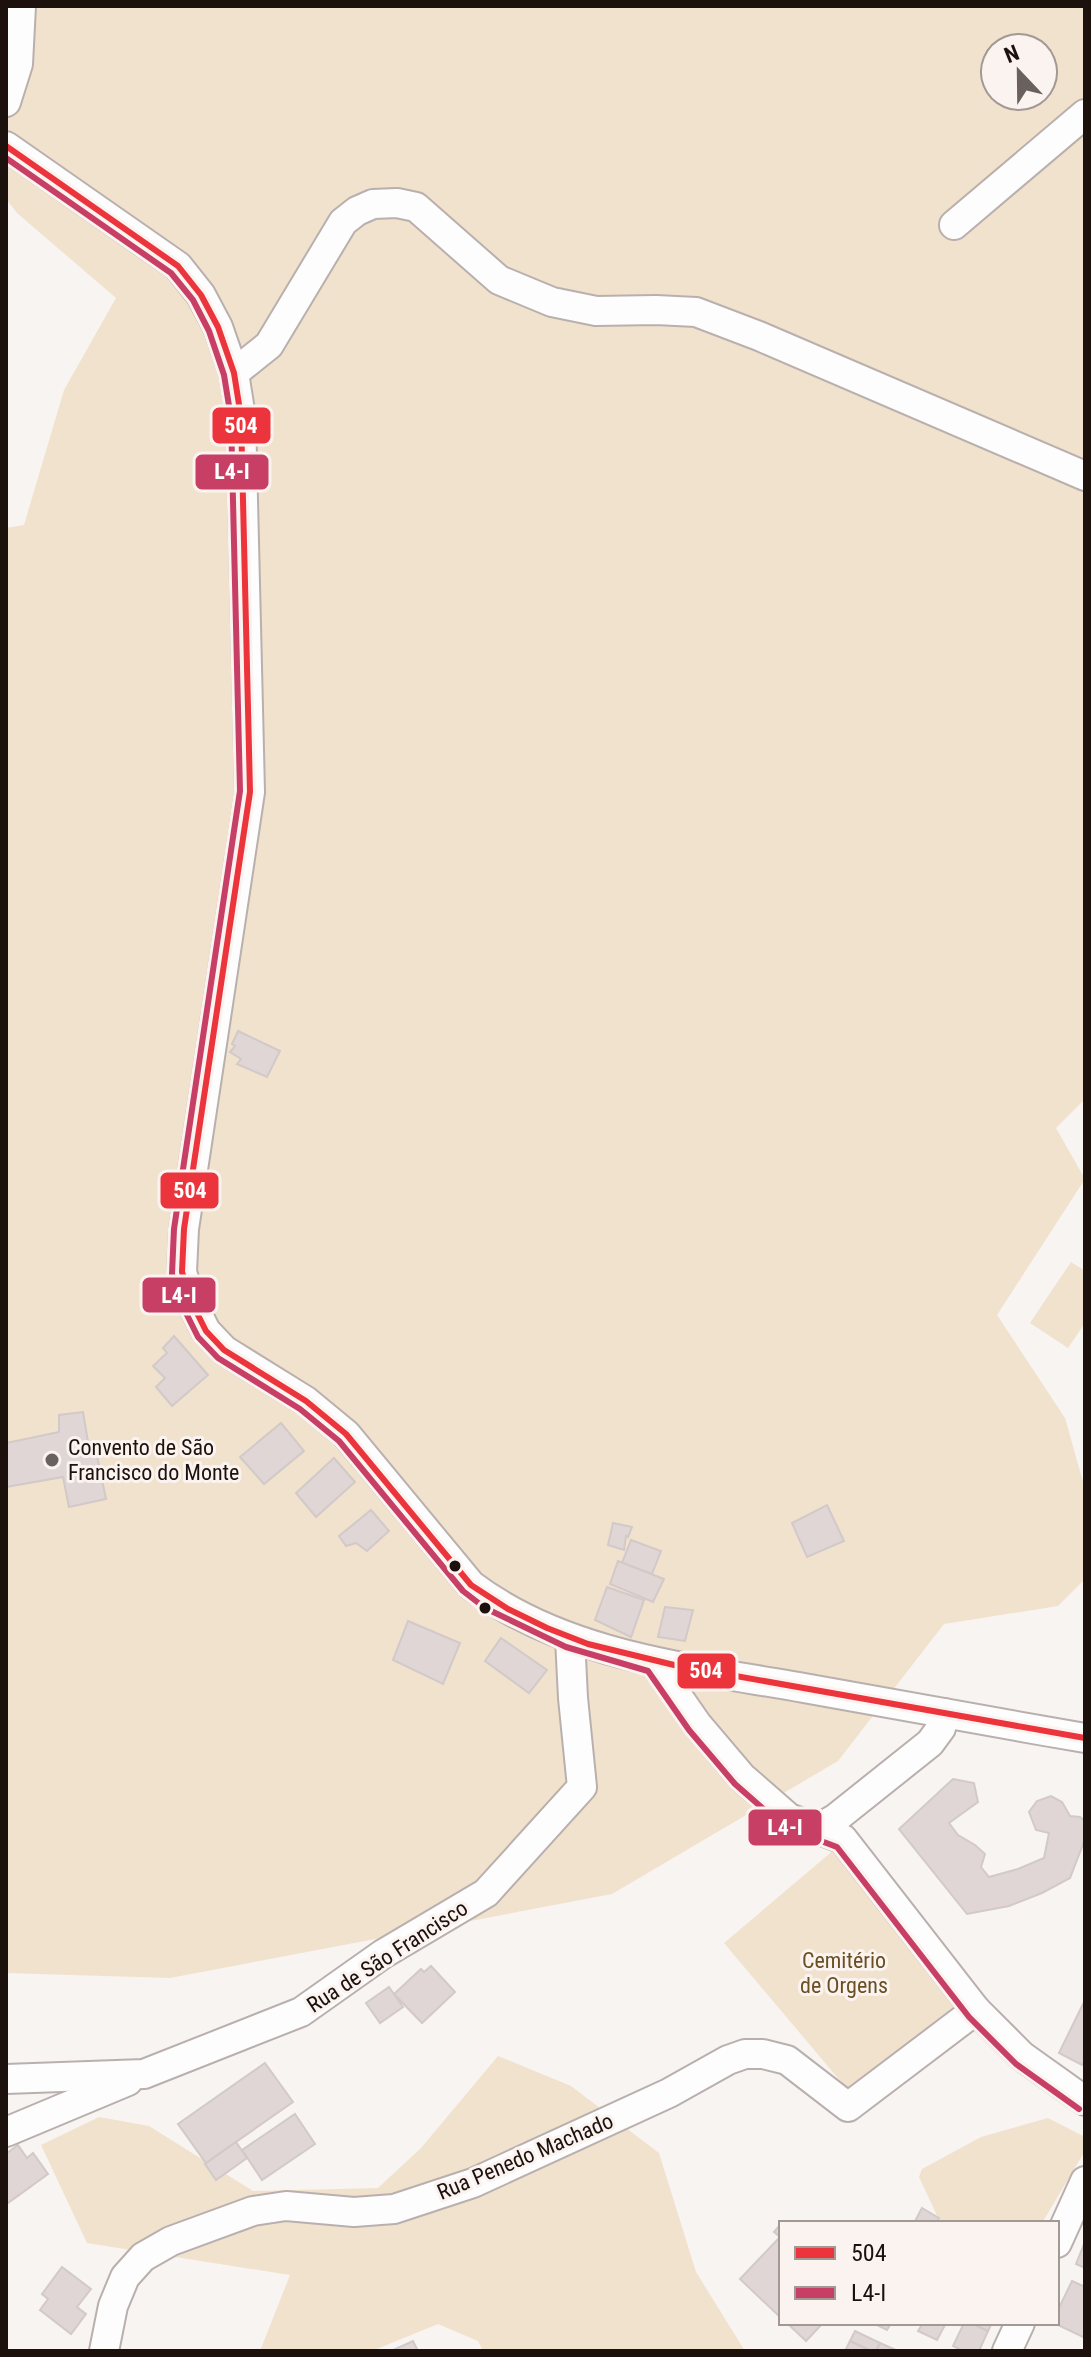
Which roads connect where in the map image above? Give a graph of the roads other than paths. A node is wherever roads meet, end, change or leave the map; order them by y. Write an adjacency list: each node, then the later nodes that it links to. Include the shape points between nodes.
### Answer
1 (21, 6): 2 (street, via 18,64)
2 (6, 102)
3 (1085, 114): 5 (street)
4 (6, 146): 6 (street, via 178,266 218,327)
5 (954, 225)
6 (234, 373): 7 (street, via 269,345 343,222 373,204 397,203 416,207 499,280 552,302 596,311 696,312); 8 (street, via 241,417 250,792 184,1229 182,1272 206,1331 224,1350 306,1401 346,1434 471,1585)
7 (1085, 476)
8 (570, 1638): 9 (street); 14 (street, Rua de São Francisco, via 582,1787 486,1893 383,1954 301,2012)
9 (654, 1662): 10 (street); 12 (street, via 742,1777 789,1818)
10 (944, 1713): 11 (street); 12 (street, via 930,1743)
11 (1085, 1738)
12 (817, 1829): 13 (street, via 843,1839)
13 (976, 2010): 16 (street, via 1022,2056); 21 (street, Rua Penedo Machado, via 848,2107 787,2060 745,2054 473,2183 394,2209 354,2212 286,2206 253,2211 171,2241 143,2257 125,2277)
14 (144, 2074): 15 (street, Rua de São Francisco); 17 (street)
15 (6, 2079)
16 (1085, 2101)
17 (6, 2132)
18 (1085, 2181): 19 (street)
19 (1059, 2239)
20 (1019, 2325): 22 (street)
21 (104, 2351)
22 (1007, 2351)

